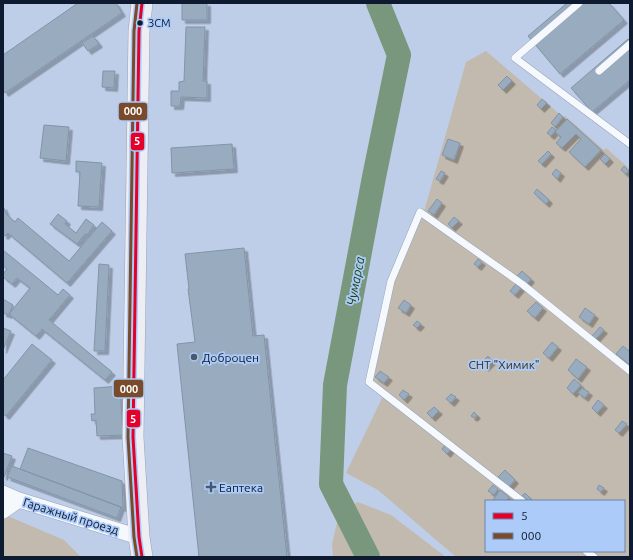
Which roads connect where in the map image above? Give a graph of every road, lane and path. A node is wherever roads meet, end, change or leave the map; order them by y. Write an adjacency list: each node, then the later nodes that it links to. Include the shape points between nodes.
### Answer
1 (142, 3): 11 (main road, via 139,31 133,437)
2 (579, 3): 5 (lane, via 515,58)
3 (630, 44): 4 (lane)
4 (599, 71)
5 (630, 144)
6 (630, 371): 9 (lane, via 522,284 420,212 391,281 369,382)
7 (3, 493): 8 (street, Гаражный проезд)
8 (19, 500): 10 (street); 11 (street, Гаражный проезд)
9 (521, 500)
10 (3, 511)
11 (141, 547)

